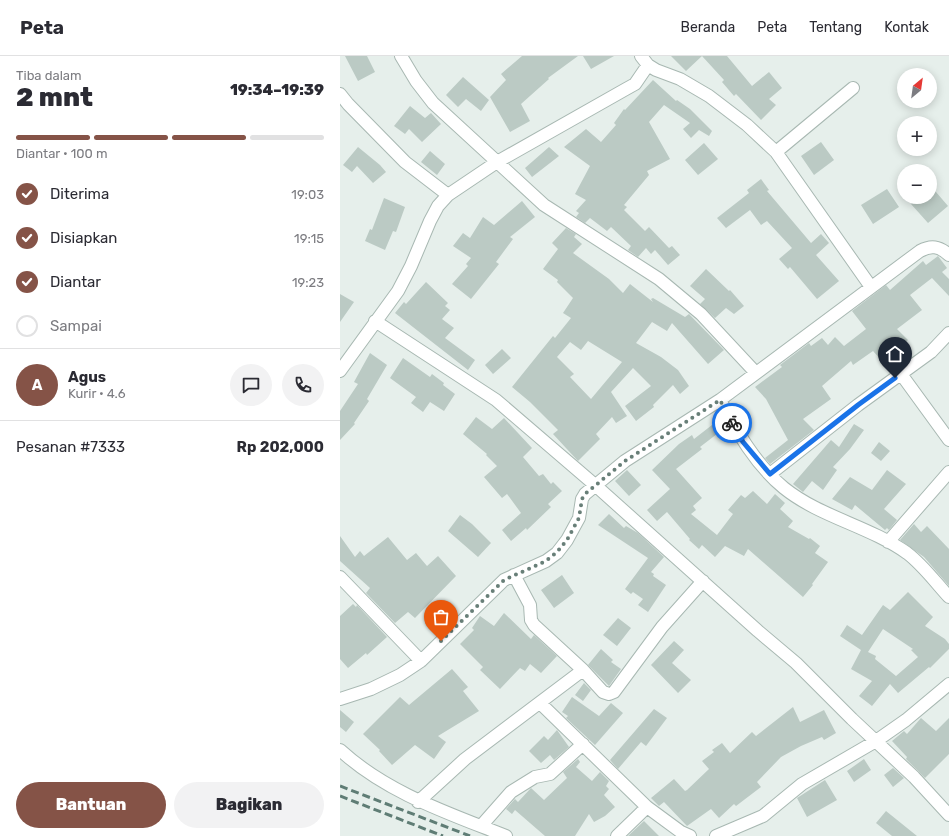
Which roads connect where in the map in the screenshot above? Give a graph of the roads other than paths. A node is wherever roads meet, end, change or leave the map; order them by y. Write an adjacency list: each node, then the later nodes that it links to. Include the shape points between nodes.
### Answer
1 (401, 56): 6 (street, via 416,81 434,102)
2 (644, 60): 5 (street, via 709,96); 6 (street, via 635,84)
3 (852, 88): 5 (street)
4 (340, 94): 7 (street, via 405,162)
5 (776, 152): 9 (street)
6 (497, 162): 7 (street); 13 (street, via 556,215 647,271 671,289 701,314)
7 (448, 196): 10 (street, via 438,206 430,221 398,291)
8 (949, 255): 9 (street, via 938,248 927,248)
9 (871, 287): 13 (street)
10 (375, 321): 12 (street); 19 (street, via 496,400)
11 (949, 333): 14 (street, via 931,352)
12 (340, 371)
13 (756, 373): 15 (street)
14 (901, 374): 16 (street); 18 (street)
15 (720, 400): 18 (street, via 743,442); 19 (street, via 625,461)
16 (949, 440)
17 (949, 472): 20 (street)
18 (770, 474): 20 (street, via 784,488 811,505)
19 (595, 485): 21 (street, via 582,499 579,518 557,552 546,561); 23 (street)
20 (888, 542): 24 (street, via 914,559)
21 (514, 575): 25 (street, via 504,580); 26 (street, via 530,605 534,625)
22 (340, 577): 25 (street)
23 (703, 581): 26 (street, via 662,627 614,692 604,692); 30 (street, via 796,663)
24 (949, 597)
25 (421, 661): 28 (street, via 386,683)
26 (583, 670): 29 (street)
27 (949, 684): 30 (street)
28 (340, 699)
29 (540, 703): 31 (street); 33 (street, via 465,759)
30 (876, 741): 35 (street); 40 (street, via 802,784 763,816)
31 (582, 744): 34 (street); 36 (street, via 550,774 535,777 511,792)
32 (340, 750): 33 (street, via 364,770)
33 (418, 802): 36 (street)
34 (647, 807): 38 (street); 39 (street)
35 (949, 815)
36 (481, 826): 37 (street)
37 (506, 836)
38 (616, 836)
39 (690, 836)
40 (716, 836)

